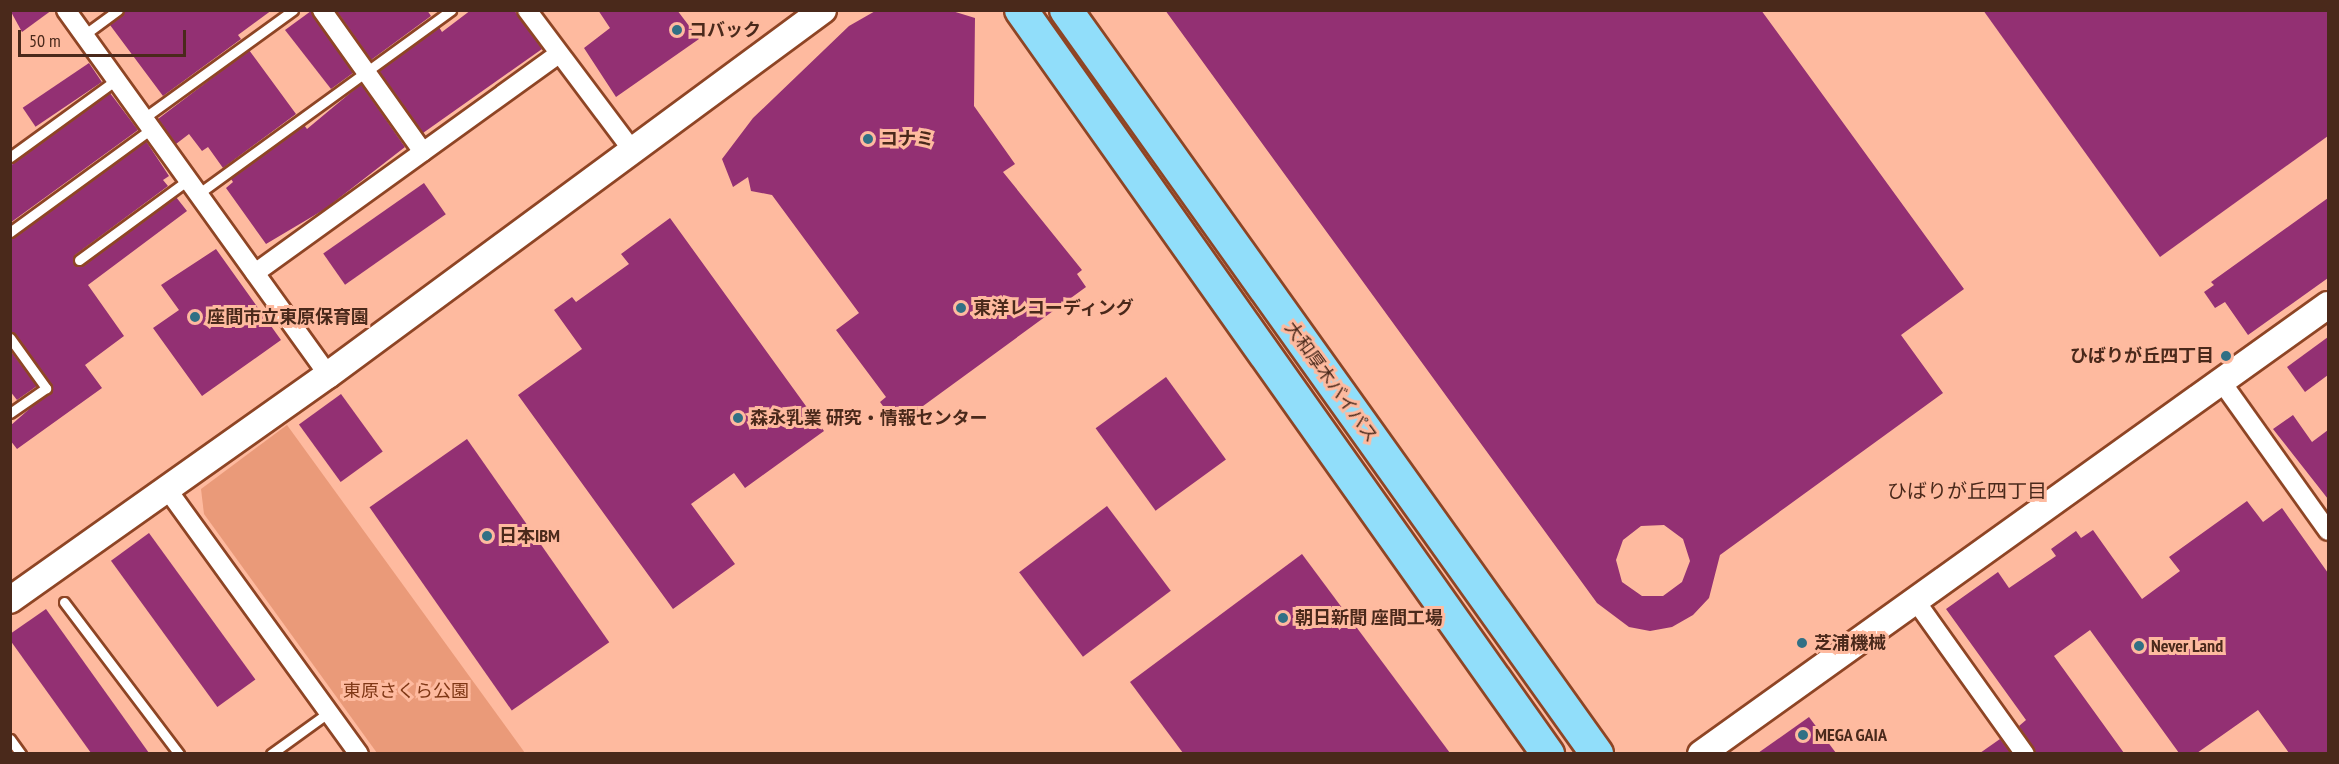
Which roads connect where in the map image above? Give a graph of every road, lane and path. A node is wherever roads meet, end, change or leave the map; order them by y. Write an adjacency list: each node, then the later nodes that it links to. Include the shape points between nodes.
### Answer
1 (66, 10): 10 (street)
2 (118, 10): 10 (lane)
3 (293, 10): 14 (lane)
4 (322, 10): 12 (street)
5 (451, 10): 12 (lane)
6 (527, 10): 11 (street)
7 (823, 10): 15 (street)
8 (1021, 10): 38 (highway, 大和厚木バイパス)
9 (1066, 10): 39 (highway, 大和厚木バイパス)
10 (84, 35): 13 (street)
11 (559, 54): 15 (street); 16 (street)
12 (366, 72): 16 (street); 18 (lane)
13 (116, 80): 14 (street); 17 (lane)
14 (147, 123): 18 (street); 19 (lane)
15 (632, 150): 24 (street)
16 (423, 152): 21 (street)
17 (10, 157)
18 (193, 187): 20 (lane); 21 (street)
19 (10, 232)
20 (79, 260)
21 (255, 273): 24 (street)
22 (2328, 305): 25 (street)
23 (10, 338): 26 (lane, via 46,388)
24 (328, 375): 27 (street)
25 (2221, 381): 28 (street); 30 (street)
26 (10, 413)
27 (167, 489): 29 (street); 32 (street)
28 (2328, 531)
29 (13, 593)
30 (1915, 600): 40 (street); 41 (street)
31 (64, 602): 35 (lane)
32 (329, 712): 36 (lane); 37 (street)
33 (10, 739): 34 (lane)
34 (21, 753)
35 (179, 753)
36 (271, 753)
37 (359, 753)
38 (1548, 753)
39 (1597, 753)
40 (1701, 753)
41 (2025, 753)

